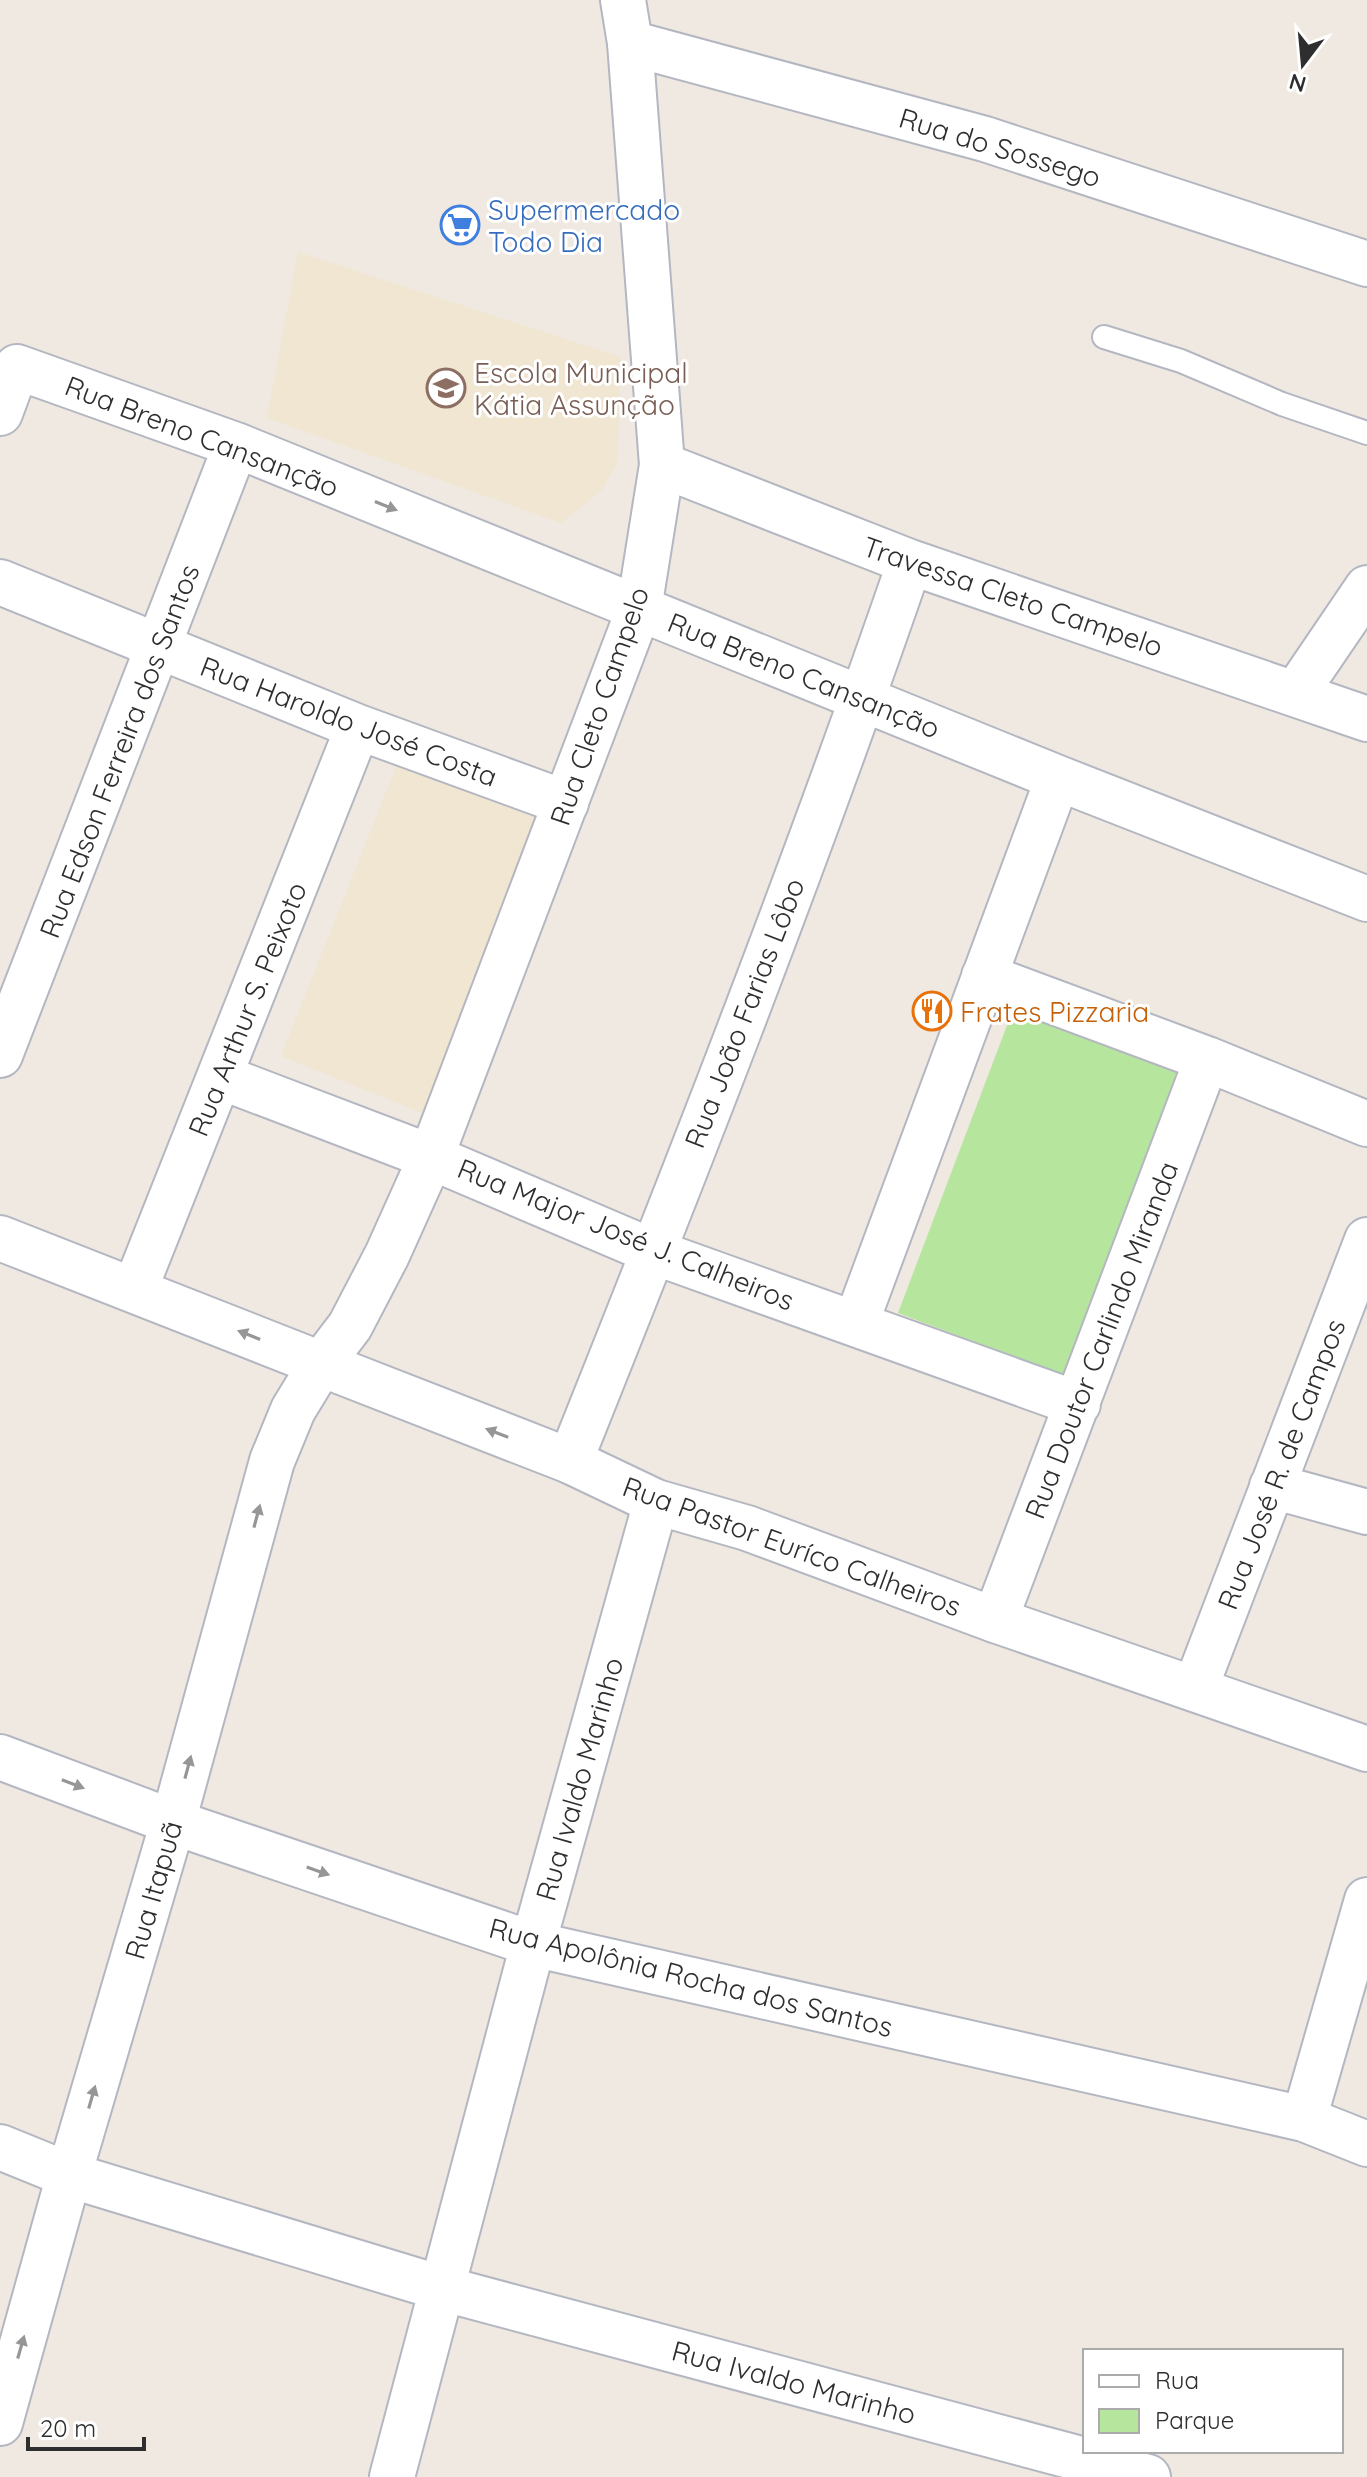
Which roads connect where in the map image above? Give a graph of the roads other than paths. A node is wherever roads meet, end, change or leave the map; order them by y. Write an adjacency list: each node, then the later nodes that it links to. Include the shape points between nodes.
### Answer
1 (623, 0): 2 (street, Rua Cleto Campelo)
2 (630, 43): 3 (street, Rua do Sossego, via 985,139); 8 (street, Rua Cleto Campelo)
3 (1367, 264)
4 (1104, 337): 6 (lane)
5 (0, 413): 7 (street, Rua Breno Cansanção, via 17,367)
6 (1367, 433)
7 (236, 445): 12 (street, Rua Breno Cansanção, one-way to 12); 13 (street, Rua Edson Ferreira dos Santos)
8 (662, 465): 9 (street, Travessa Cleto Campelo); 12 (street, Rua Cleto Campelo)
9 (910, 562): 14 (street, Travessa Cleto Campelo); 15 (street, Rua João Farias Lôbo)
10 (0, 582): 13 (street, Rua Haroldo José Costa)
11 (1367, 588): 14 (street)
12 (639, 609): 15 (street, Rua Breno Cansanção); 19 (street, Rua Cleto Campelo)
13 (160, 647): 17 (street, Rua Haroldo José Costa); 22 (street, Rua Edson Ferreira dos Santos)
14 (1295, 694): 16 (street, Travessa Cleto Campelo)
15 (863, 699): 18 (street, Rua Breno Cansanção); 29 (street, Rua João Farias Lôbo)
16 (1367, 719)
17 (358, 727): 19 (street, Rua Haroldo José Costa); 24 (street, Rua Arthur S. Peixoto)
18 (1058, 778): 20 (street, Rua Breno Cansanção); 21 (street)
19 (566, 803): 26 (street, Rua Cleto Campelo)
20 (1367, 899)
21 (984, 976): 23 (street); 31 (street)
22 (0, 1055)
23 (1207, 1059): 25 (street); 33 (street, Rua Doutor Carlindo Miranda)
24 (221, 1077): 26 (street, Rua Major José J. Calheiros); 30 (street, Rua Arthur S. Peixoto)
25 (1367, 1124)
26 (431, 1157): 29 (street, Rua Major José J. Calheiros); 32 (street, Rua Cleto Campelo, via 350,1326)
27 (0, 1238): 30 (street, Rua Pastor Euríco Calheiros)
28 (1367, 1240): 35 (street, Rua José R. de Campos)
29 (654, 1252): 31 (street, Rua Major José J. Calheiros); 34 (street, Rua João Farias Lôbo)
30 (135, 1289): 32 (street, Rua Pastor Euríco Calheiros, one-way to 30)
31 (856, 1323): 33 (street, Rua Major José J. Calheiros)
32 (321, 1364): 34 (street, Rua Pastor Euríco Calheiros, one-way to 32); 42 (street, Rua Itapuã, one-way to 32, via 272,1461 293,1410)
33 (1078, 1404): 38 (street, Rua Doutor Carlindo Miranda)
34 (570, 1461): 36 (street, Rua Pastor Euríco Calheiros)
35 (1272, 1486): 37 (street); 39 (street, Rua José R. de Campos)
36 (656, 1502): 38 (street, Rua Pastor Euríco Calheiros, via 747,1528); 44 (street, Rua Ivaldo Marinho)
37 (1367, 1512)
38 (995, 1620): 39 (street, Rua Pastor Euríco Calheiros)
39 (1195, 1689): 40 (street, Rua Pastor Euríco Calheiros)
40 (1367, 1749)
41 (0, 1757): 42 (street, Rua Apolônia Rocha dos Santos, one-way to 42)
42 (173, 1822): 44 (street, Rua Apolônia Rocha dos Santos, one-way to 44); 48 (street, Rua Itapuã, one-way to 42)
43 (1367, 1900): 45 (street)
44 (533, 1944): 45 (street, Rua Apolônia Rocha dos Santos); 49 (street, Rua Ivaldo Marinho)
45 (1304, 2119): 46 (street, Rua Apolônia Rocha dos Santos)
46 (1367, 2144)
47 (0, 2147): 48 (street, Rua Ivaldo Marinho)
48 (69, 2175): 49 (street, Rua Ivaldo Marinho); 50 (street, Rua Itapuã, one-way to 48)
49 (441, 2288): 51 (street, Rua Ivaldo Marinho); 52 (street, Rua Ivaldo Marinho)
50 (0, 2423)
51 (392, 2477)
52 (1148, 2477)

